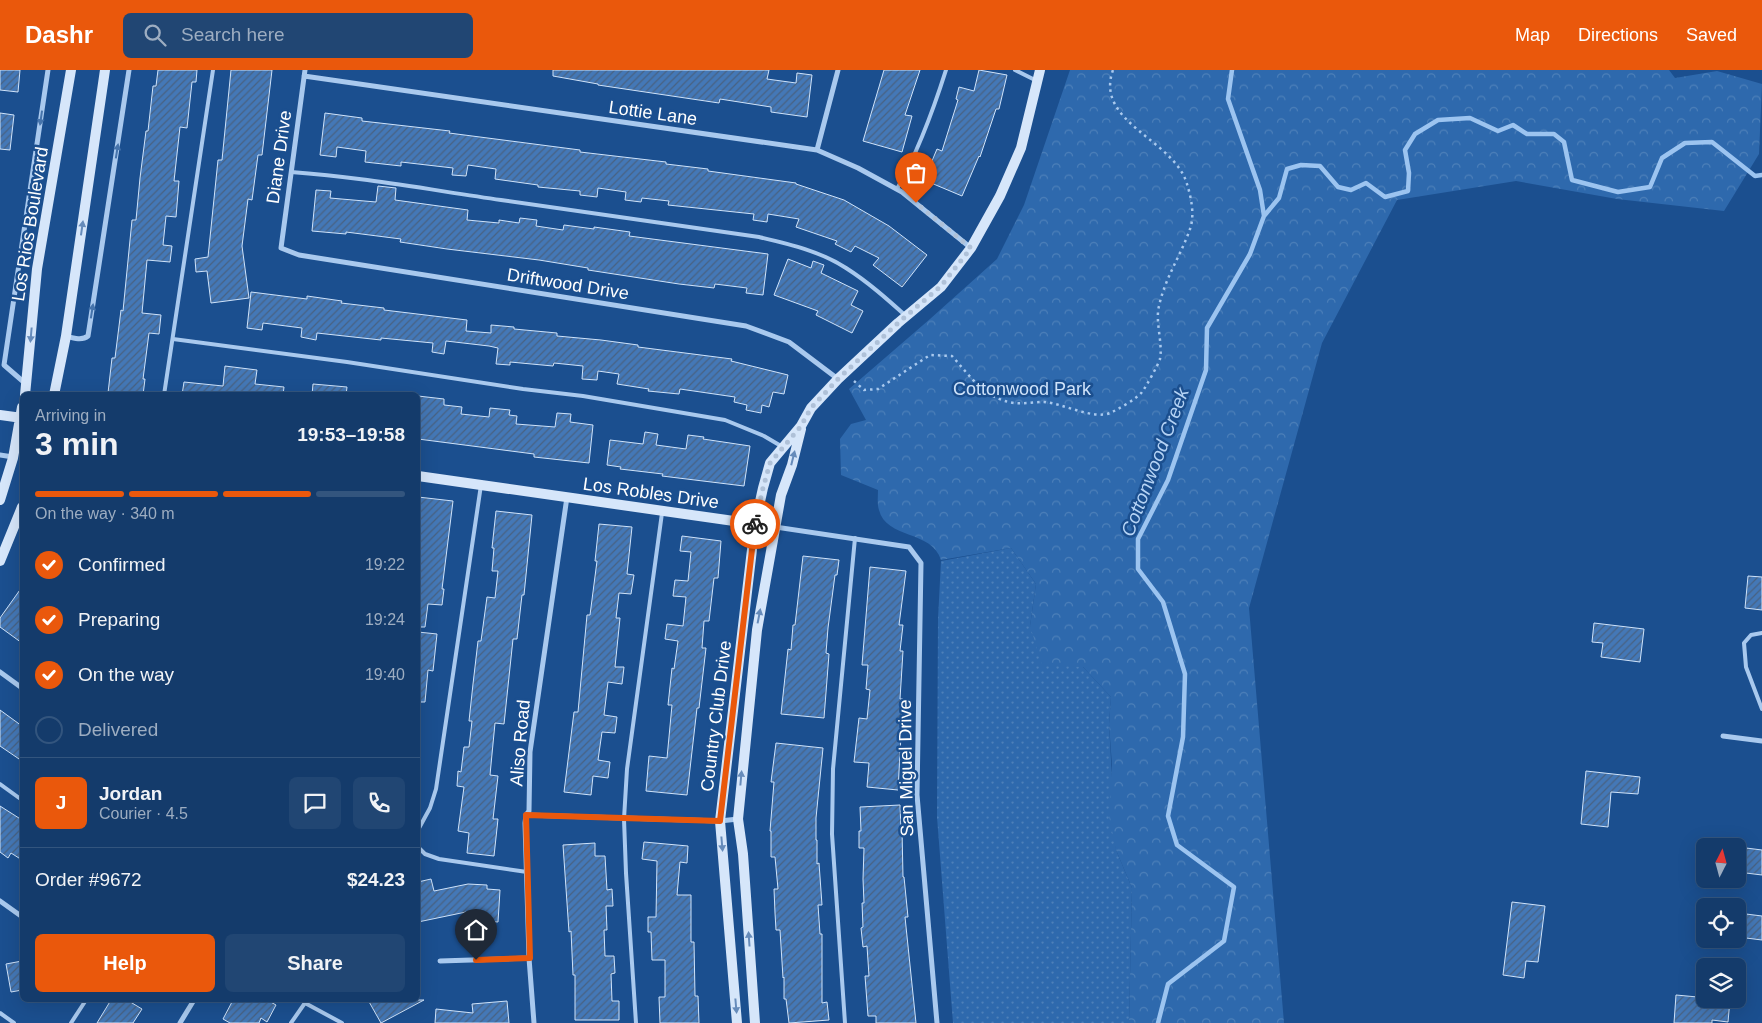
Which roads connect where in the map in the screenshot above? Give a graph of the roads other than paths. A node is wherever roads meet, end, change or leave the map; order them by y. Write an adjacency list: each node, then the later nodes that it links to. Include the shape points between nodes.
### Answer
1 (48, 70): 22 (street, Los Rios Boulevard, one-way to 22, via 4,365)
2 (71, 70): 22 (street, Los Rios Boulevard, one-way to 22, via 37,269)
3 (105, 70): 19 (street, one-way to 3)
4 (129, 70): 19 (street, one-way to 4, via 88,336)
5 (213, 70): 20 (lane)
6 (305, 70): 11 (street, Diane Drive)
7 (838, 70): 13 (street)
8 (946, 70): 15 (lane, via 910,166)
9 (1015, 70): 12 (lane)
10 (1040, 70): 12 (street, Country Club Drive)
11 (304, 76): 13 (street, Lottie Lane); 14 (street, Diane Drive)
12 (1037, 81): 17 (street, Country Club Drive, via 1021,148 1000,196)
13 (816, 150): 15 (street, Lottie Lane)
14 (291, 172): 16 (street, Diane Drive); 18 (lane, via 368,180 790,244 845,267 884,295)
15 (896, 189): 17 (street, Lottie Lane)
16 (281, 248): 21 (street, Driftwood Drive, via 299,255 746,326 789,342)
17 (971, 248): 18 (street, Country Club Drive, via 941,286)
18 (906, 316): 21 (street, Country Club Drive)
19 (66, 336): 23 (street)
20 (172, 339): 24 (lane); 29 (lane, via 583,396 725,420)
21 (842, 376): 28 (street, Country Club Drive, via 811,408)
22 (26, 390)
23 (55, 392)
24 (164, 392)
25 (0, 415): 26 (street)
26 (20, 418)
27 (20, 424): 31 (street)
28 (801, 426): 29 (street, Country Club Drive); 39 (street, Country Club Drive, one-way to 28, via 781,496)
29 (783, 447): 38 (street, Country Club Drive, via 770,463)
30 (0, 455): 31 (street)
31 (14, 458): 35 (street)
32 (420, 476): 33 (street, Los Robles Drive)
33 (481, 485): 34 (street, Los Robles Drive); 55 (lane, via 436,789)
34 (568, 497): 37 (street, Los Robles Drive); 51 (street, Aliso Road, via 530,752 529,811)
35 (0, 500)
36 (20, 511): 42 (street)
37 (662, 511): 38 (street, Los Robles Drive); 52 (lane, via 627,768)
38 (755, 524): 39 (street, Los Robles Drive); 54 (street, Country Club Drive)
39 (776, 527): 40 (street, Los Robles Drive); 53 (street, Country Club Drive, one-way to 39, via 757,630)
40 (855, 538): 41 (street, Los Robles Drive); 75 (lane, via 833,769 832,834)
41 (909, 547): 76 (street, San Miguel Drive, via 921,563 917,795)
42 (0, 561)
43 (1762, 633): 46 (lane, via 1751,635 1744,643 1746,667)
44 (0, 672): 45 (street)
45 (20, 687)
46 (1762, 708)
47 (1723, 736): 48 (street)
48 (1762, 741)
49 (0, 784): 50 (lane)
50 (20, 799)
51 (526, 815): 52 (street); 57 (street, Aliso Road)
52 (624, 819): 54 (street); 72 (lane)
53 (738, 819): 54 (street); 74 (street, Country Club Drive, one-way to 53)
54 (720, 821): 73 (street, Country Club Drive, one-way to 73)
55 (420, 826)
56 (420, 849): 57 (lane, via 439,858)
57 (527, 872): 60 (street, Aliso Road)
58 (0, 900): 59 (street)
59 (20, 915)
60 (530, 958): 61 (street); 71 (street, Aliso Road)
61 (440, 961)
62 (85, 1002): 67 (lane)
63 (193, 1002): 68 (street)
64 (306, 1002): 69 (lane); 70 (lane)
65 (0, 1013): 66 (lane)
66 (14, 1023)
67 (71, 1023)
68 (180, 1023)
69 (291, 1023)
70 (342, 1023)
71 (534, 1023)
72 (636, 1023)
73 (737, 1023)
74 (755, 1023)
75 (845, 1023)
76 (937, 1023)

